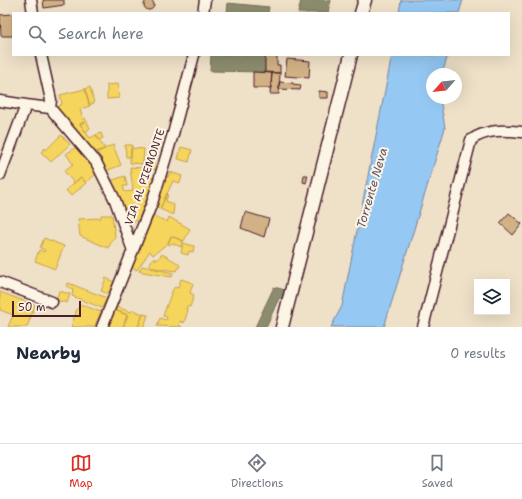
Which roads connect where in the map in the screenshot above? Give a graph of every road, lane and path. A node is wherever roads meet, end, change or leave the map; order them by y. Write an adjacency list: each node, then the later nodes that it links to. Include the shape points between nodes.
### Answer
1 (31, 0): 4 (street)
2 (205, 0): 5 (street)
3 (365, 0): 6 (main road)
4 (33, 12)
5 (203, 12)
6 (361, 12)
7 (40, 56): 12 (street, via 51,100)
8 (194, 56): 15 (street, VIA AL PIEMONTE, via 152,202)
9 (351, 56): 19 (main road)
10 (0, 101): 11 (street)
11 (26, 105): 12 (street); 14 (street)
12 (50, 108): 15 (street, via 96,162 115,200)
13 (522, 132): 20 (street, via 496,131 480,134 471,140)
14 (0, 174)
15 (132, 248): 18 (street, VIA AL PIEMONTE)
16 (0, 282): 17 (street)
17 (52, 302)
18 (102, 327)
19 (282, 327)
20 (423, 327)

